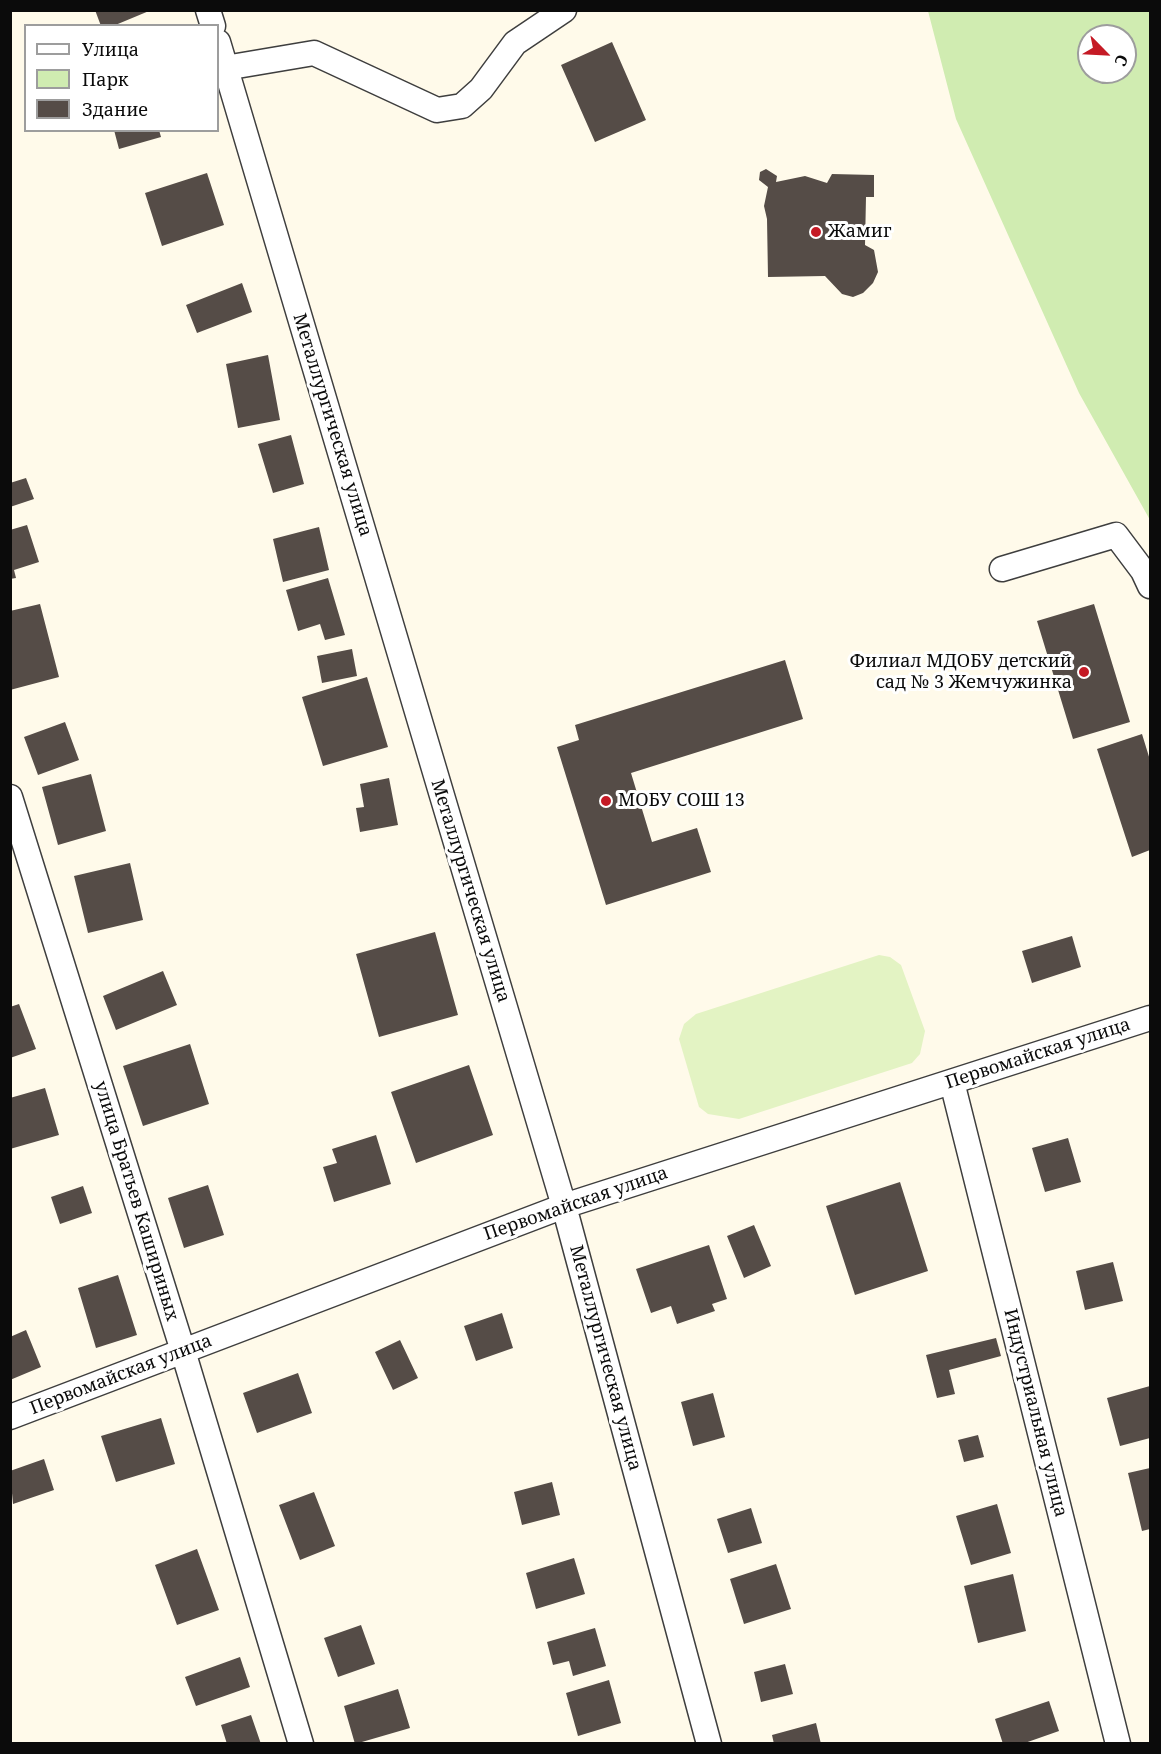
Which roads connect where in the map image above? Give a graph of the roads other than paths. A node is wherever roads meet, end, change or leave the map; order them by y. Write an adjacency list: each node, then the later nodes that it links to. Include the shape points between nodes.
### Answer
1 (564, 10): 3 (street, via 515,43 481,89 462,106 437,110 314,52)
2 (219, 46): 3 (street, Металлургическая улица)
3 (225, 68): 9 (street, Металлургическая улица)
4 (1002, 569): 5 (street, via 1116,535)
5 (1150, 586)
6 (10, 797): 10 (street, улица Братьев Кашириных)
7 (1150, 1018): 8 (street, Первомайская улица)
8 (952, 1082): 9 (street, Первомайская улица); 14 (street, Индустриальная улица)
9 (564, 1206): 10 (street, Первомайская улица); 13 (street, Металлургическая улица)
10 (183, 1351): 11 (street, Первомайская улица); 12 (street, улица Братьев Кашириных)
11 (10, 1417)
12 (301, 1743)
13 (709, 1743)
14 (1118, 1743)

